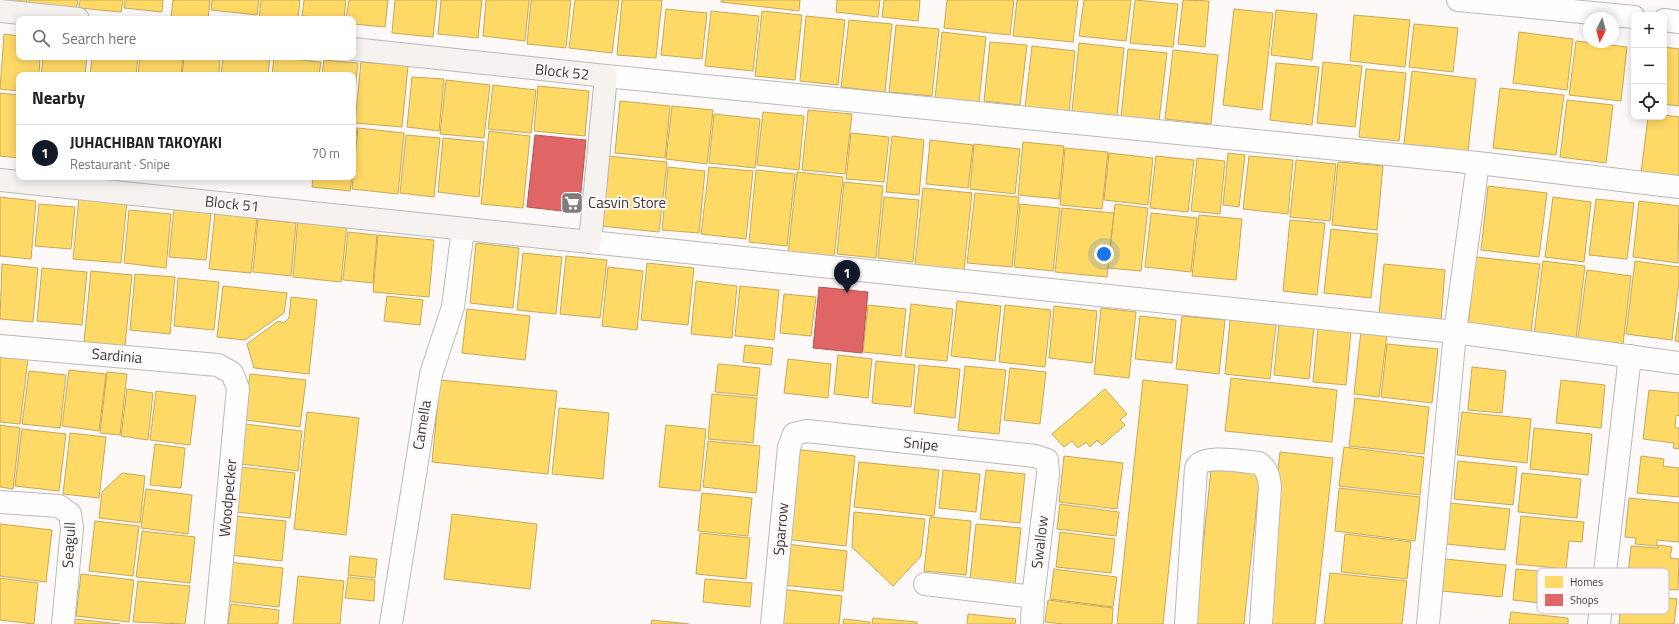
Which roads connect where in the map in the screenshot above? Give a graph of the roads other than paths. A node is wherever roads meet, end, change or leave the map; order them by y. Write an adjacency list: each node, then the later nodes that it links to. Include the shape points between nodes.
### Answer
1 (1458, 0): 4 (street)
2 (0, 10): 3 (street)
3 (52, 16)
4 (1631, 17)
5 (1667, 20): 6 (street)
6 (1679, 22)
7 (356, 49): 8 (street, Block 52)
8 (606, 76): 9 (street); 13 (street, Block 52)
9 (1478, 163): 11 (street); 14 (street)
10 (0, 180): 12 (street, Block 51)
11 (1679, 187)
12 (464, 229): 13 (street, Block 51); 28 (street, Camella, via 453,307 431,374)
13 (590, 242): 14 (street)
14 (1456, 332): 16 (street); 33 (street)
15 (0, 346): 18 (street, Sardinia, via 218,365)
16 (1630, 356): 17 (street); 22 (street)
17 (1679, 363)
18 (232, 373): 27 (street, Woodpecker, via 238,388)
19 (794, 434): 20 (street, Snipe, via 808,431 1034,456); 29 (street, Sparrow, via 789,447)
20 (1047, 460): 24 (street, Swallow, via 1048,474)
21 (0, 502): 26 (street, Seagull, via 59,506 70,514 72,528)
22 (1605, 568)
23 (925, 584): 24 (street)
24 (1033, 597): 30 (street, Swallow)
25 (1600, 614): 34 (street)
26 (63, 624)
27 (216, 624)
28 (391, 624)
29 (772, 624)
30 (1032, 624)
31 (1186, 624): 32 (street, via 1196,468 1203,461 1215,459 1259,464 1264,467 1270,479)
32 (1260, 624)
33 (1428, 624)
34 (1599, 624)

